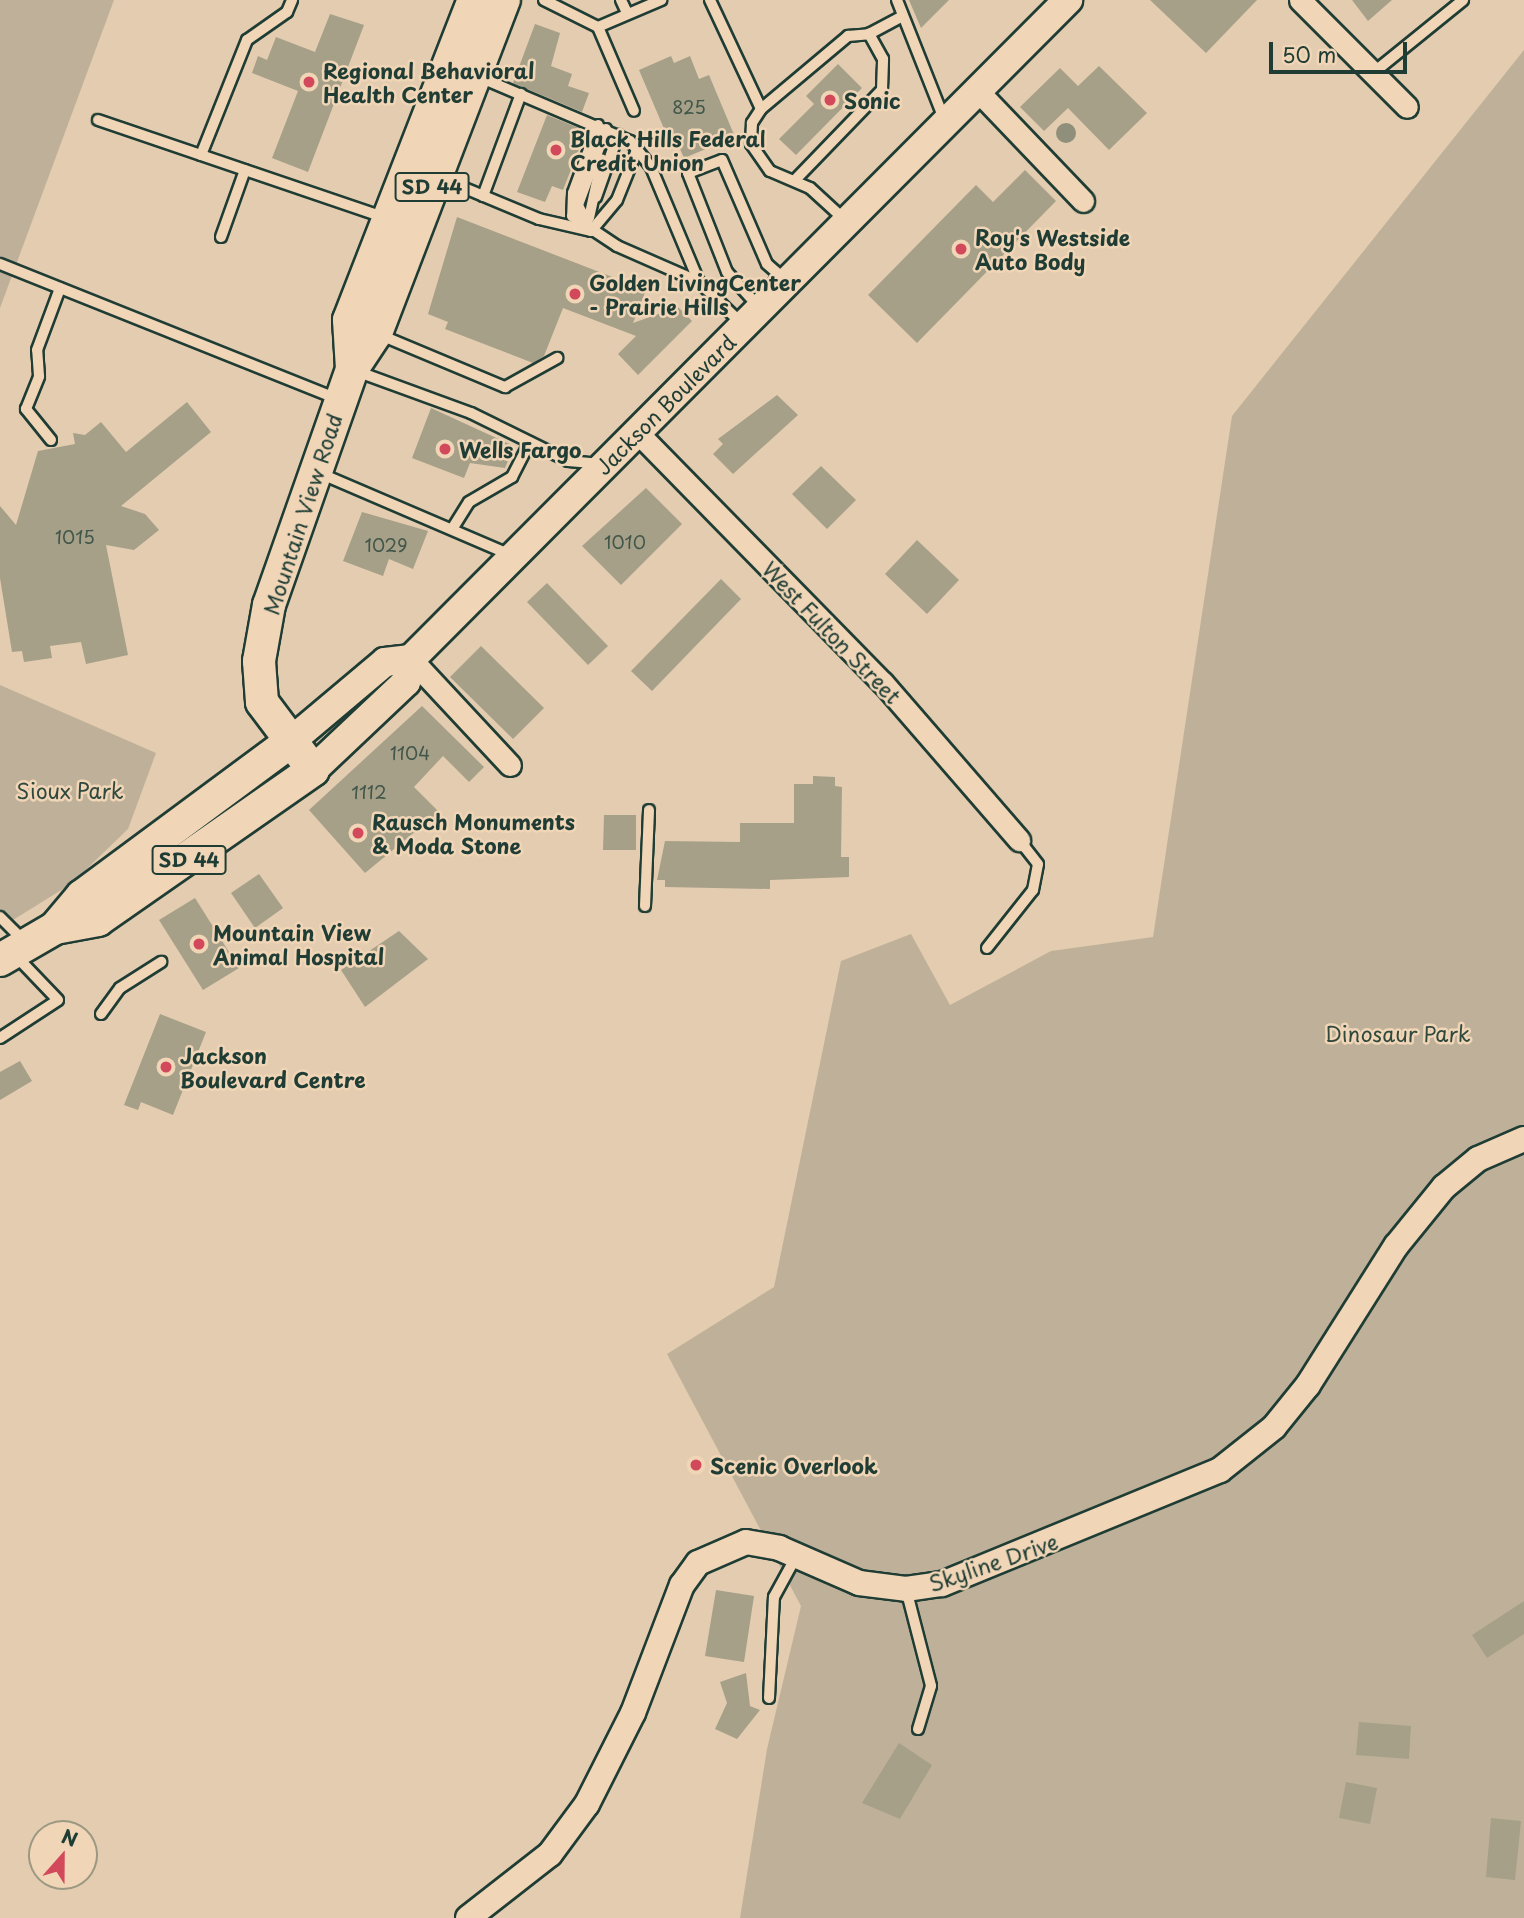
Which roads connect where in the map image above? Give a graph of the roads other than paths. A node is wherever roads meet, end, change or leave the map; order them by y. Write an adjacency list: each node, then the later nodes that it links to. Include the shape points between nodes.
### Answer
1 (292, 0): 27 (lane, via 287,12 247,40)
2 (474, 0): 16 (main road, Mountain View Road / SD 44)
3 (504, 0): 16 (main road, Mountain View Road / SD 44)
4 (544, 0): 14 (lane)
5 (621, 0): 12 (lane)
6 (661, 0): 12 (lane)
7 (710, 0): 21 (lane)
8 (897, 0): 13 (lane)
9 (1068, 0): 18 (main road, Jackson Boulevard)
10 (1300, 0): 17 (street)
11 (1462, 0): 17 (lane)
12 (627, 13): 14 (lane)
13 (903, 16): 15 (lane); 24 (lane)
14 (598, 27): 22 (lane)
15 (869, 34): 21 (lane, via 848,36); 30 (lane, via 883,59 882,90)
16 (462, 71): 19 (lane); 29 (main road, Mountain View Road / SD 44)
17 (1373, 73): 20 (street)
18 (978, 91): 24 (main road, Jackson Boulevard); 32 (street)
19 (522, 94): 25 (lane); 31 (lane)
20 (1407, 107)
21 (761, 109): 30 (lane, via 752,123 751,144 770,171)
22 (634, 111)
23 (98, 120): 27 (lane)
24 (946, 123): 34 (main road, Jackson Boulevard)
25 (608, 130): 26 (lane); 35 (lane); 35 (lane, via 569,208)
26 (637, 150): 35 (lane, via 617,200); 38 (lane, via 651,167)
27 (201, 155): 28 (lane)
28 (244, 170): 33 (lane); 36 (lane)
29 (423, 170): 31 (lane); 33 (main road, Mountain View Road / SD 44); 42 (main road, Mountain View Road / SD 44)
30 (796, 178): 34 (lane)
31 (483, 196): 35 (lane)
32 (1083, 201)
33 (388, 219): 44 (main road, Mountain View Road / SD 44, via 349,320)
34 (848, 223): 39 (main road, Jackson Boulevard)
35 (591, 231): 38 (lane)
36 (221, 237)
37 (0, 264): 40 (lane)
38 (699, 282): 41 (lane)
39 (788, 283): 41 (main road, Jackson Boulevard); 41 (lane, via 767,264 722,160 688,173 727,271)
40 (60, 288): 45 (lane); 47 (lane, via 37,350 39,376 26,409)
41 (752, 318): 46 (main road, Jackson Boulevard)
42 (376, 333): 43 (lane, via 505,387); 44 (main road, Mountain View Road / SD 44)
43 (557, 358)
44 (352, 369): 45 (main road, Mountain View Road / SD 44); 48 (lane)
45 (340, 400): 50 (main road, Mountain View Road / SD 44)
46 (637, 432): 49 (main road, Jackson Boulevard); 58 (street, West Fulton Street, via 883,683)
47 (51, 440)
48 (530, 442): 49 (lane, via 568,461); 51 (lane, via 512,477 469,502)
49 (604, 464): 52 (main road, Jackson Boulevard)
50 (316, 471): 51 (lane, via 390,506); 54 (main road, Mountain View Road / SD 44, via 269,605 259,661 262,702)
51 (454, 526): 52 (lane)
52 (514, 556): 53 (main road, Jackson Boulevard)
53 (411, 659): 54 (main road, Jackson Boulevard, via 385,662); 55 (street); 56 (main road, Jackson Boulevard, via 406,682)
54 (290, 742): 56 (main road, Mountain View Road / SD 44); 61 (main road, Jackson Boulevard / SD 44, via 82,896)
55 (510, 765)
56 (313, 770): 61 (main road, Jackson Boulevard / SD 44, via 98,920)
57 (649, 810): 59 (lane)
58 (1019, 840): 62 (lane, via 1038,864 1033,890)
59 (645, 906)
60 (0, 917): 63 (lane)
61 (55, 928): 63 (main road, Jackson Boulevard / SD 44)
62 (986, 948)
63 (14, 952): 66 (lane, via 58,1000)
64 (161, 962): 65 (lane, via 120,988)
65 (101, 1014)
66 (0, 1038)
67 (1524, 1139): 69 (street, Skyline Drive, via 1478,1159 1444,1187 1396,1246 1308,1385 1245,1453 1073,1535 942,1584)
68 (797, 1555): 69 (street, Skyline Drive, via 859,1583); 70 (lane, via 774,1597); 72 (street, Skyline Drive, via 746,1542 698,1563 681,1584 633,1713 587,1804 550,1854)
69 (906, 1589): 71 (lane, via 931,1686)
70 (769, 1698)
71 (918, 1729)
72 (468, 1918)

